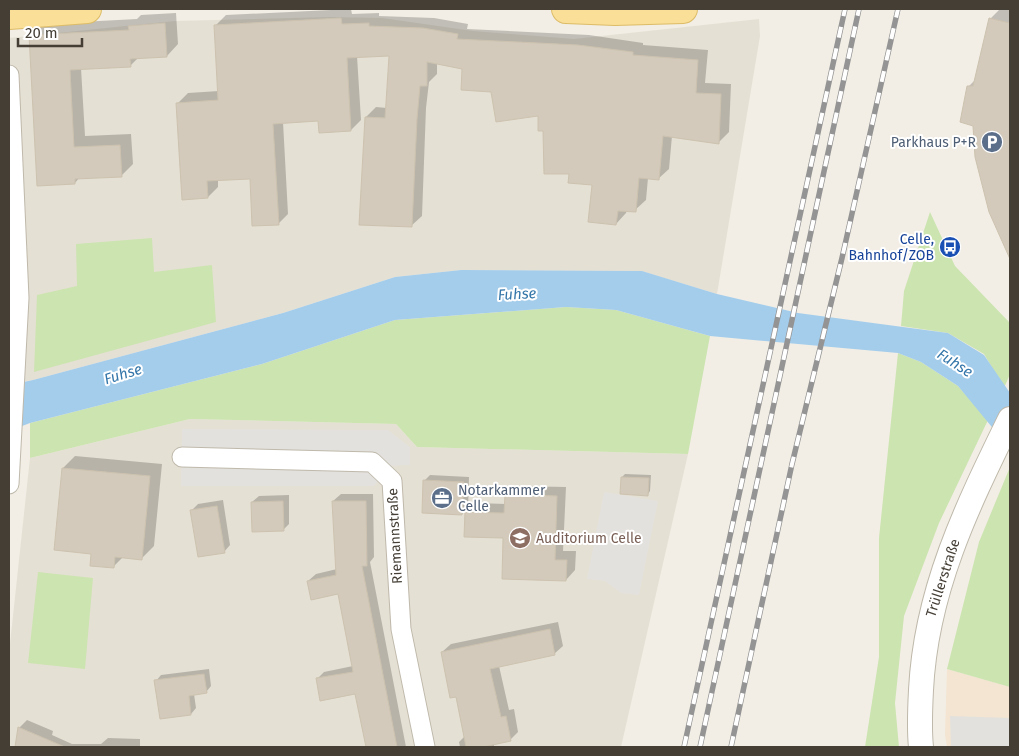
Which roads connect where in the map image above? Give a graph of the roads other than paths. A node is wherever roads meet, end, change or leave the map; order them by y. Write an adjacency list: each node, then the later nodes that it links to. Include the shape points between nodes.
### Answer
1 (87, 9): 5 (main road)
2 (566, 9): 4 (main road)
3 (683, 9): 4 (main road)
4 (615, 10)
5 (9, 15)
6 (9, 74): 9 (street, via 19,298)
7 (1010, 419): 11 (street, Trüllerstraße, via 971,500 934,600 925,640)
8 (182, 457): 10 (street, Riemannstraße, via 372,462 392,481 401,629)
9 (9, 484)
10 (425, 747)
11 (921, 747)

